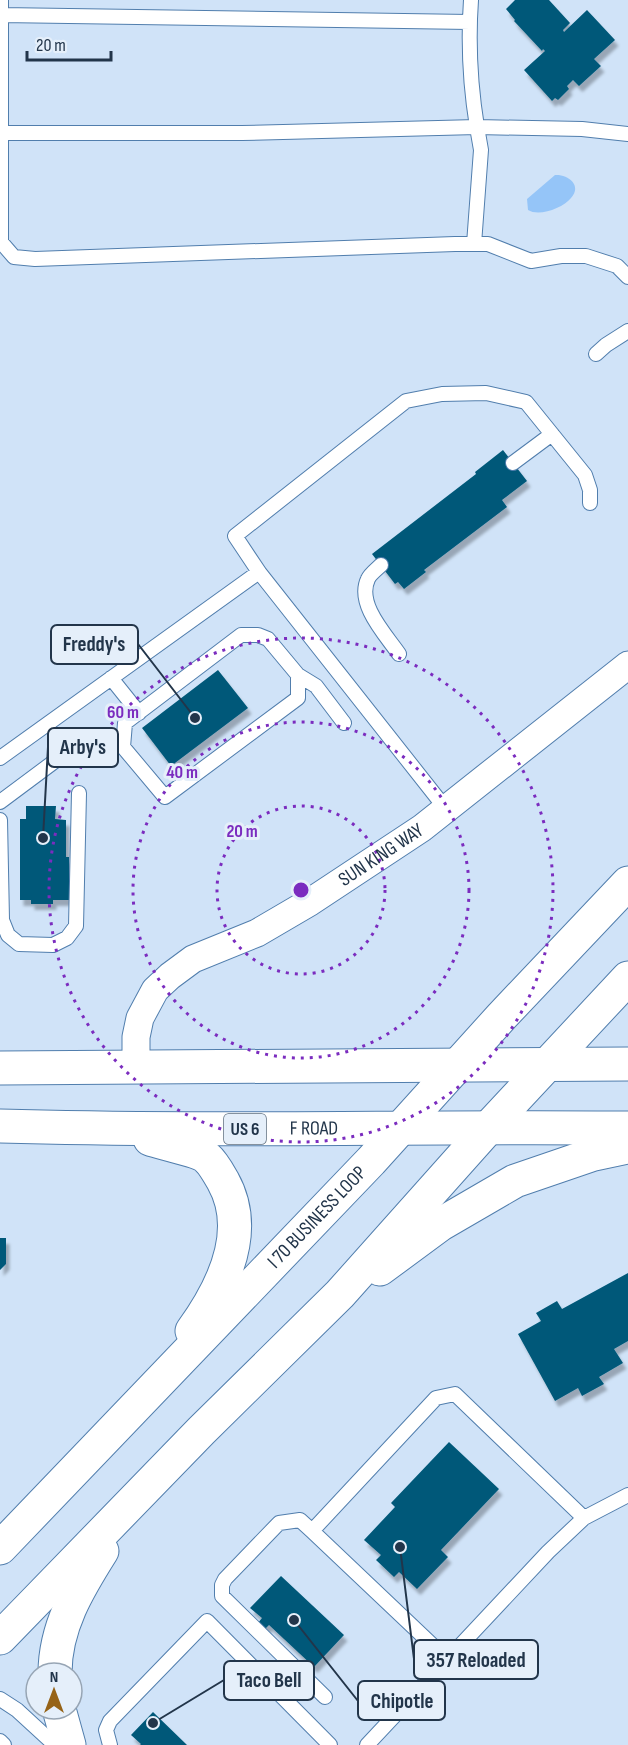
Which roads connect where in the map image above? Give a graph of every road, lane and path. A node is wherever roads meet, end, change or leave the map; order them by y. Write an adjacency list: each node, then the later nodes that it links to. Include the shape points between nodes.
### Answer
1 (1, 0): 3 (lane)
2 (471, 0): 4 (lane)
3 (1, 15): 4 (lane); 7 (lane)
4 (470, 22): 5 (lane, via 471,92)
5 (477, 127): 6 (lane); 7 (lane, via 242,134); 8 (lane, via 481,150)
6 (627, 131)
7 (1, 132): 8 (lane, via 1,242 14,257)
8 (474, 244): 9 (lane, via 488,244 531,261 586,256 616,266)
9 (628, 277)
10 (628, 331): 11 (lane)
11 (596, 354)
12 (552, 434): 13 (lane); 14 (lane, via 585,475); 16 (lane, via 526,402 486,393 442,394 406,401 235,536)
13 (513, 463)
14 (590, 503)
15 (381, 565): 17 (lane, via 368,578 365,598)
16 (259, 572): 20 (lane); 27 (lane)
17 (399, 654)
18 (628, 665): 27 (street, SUN KING WAY)
19 (298, 675): 21 (lane, via 268,639 241,635); 21 (lane, via 298,698 165,797 123,747 125,723); 22 (lane, via 316,686)
20 (111, 678): 21 (lane); 23 (lane)
21 (139, 713)
22 (344, 723)
23 (0, 758)
24 (56, 761): 26 (lane)
25 (80, 793): 28 (lane, via 76,926 67,938 52,945 19,944 8,935 2,920)
26 (0, 802)
27 (446, 809): 34 (street, SUN KING WAY, via 310,902 257,933 193,959 170,976 155,990 140,1018)
28 (0, 820)
29 (628, 883): 32 (main road, I 70 BUSINESS LOOP)
30 (628, 978): 33 (main road)
31 (628, 1064): 33 (main road)
32 (458, 1065): 33 (main road); 34 (main road); 38 (main road, I 70 BUSINESS LOOP)
33 (546, 1065): 37 (main road)
34 (136, 1067): 35 (main road)
35 (0, 1068)
36 (0, 1126): 40 (main road, F ROAD / US 6)
37 (489, 1127): 38 (main road, F ROAD / US 6); 39 (main road, F ROAD / US 6); 42 (main road)
38 (402, 1128): 40 (main road, F ROAD / US 6); 43 (main road, I 70 BUSINESS LOOP)
39 (628, 1128)
40 (118, 1129): 43 (main road, via 206,1156 231,1194 236,1218 228,1265 216,1290 197,1324)
41 (628, 1147): 42 (main road, via 594,1154 515,1181 441,1224)
42 (340, 1294): 44 (main road)
43 (134, 1410): 48 (main road, I 70 BUSINESS LOOP)
44 (142, 1490): 49 (main road); 51 (main road, via 67,1611)
45 (628, 1495): 46 (lane)
46 (584, 1518): 47 (lane, via 455,1394 436,1398); 50 (lane)
47 (312, 1531): 50 (lane); 52 (lane, via 300,1520 279,1523 225,1579 221,1591 226,1601)
48 (0, 1548)
49 (0, 1638)
50 (447, 1659): 61 (lane)
51 (56, 1661)
52 (325, 1697)
53 (0, 1699): 57 (lane)
54 (62, 1721): 58 (main road)
55 (0, 1741): 56 (lane)
56 (4, 1745)
57 (55, 1745)
58 (69, 1745)
59 (110, 1745): 60 (lane, via 106,1730 110,1721 207,1621)
60 (330, 1745)
61 (368, 1745)

